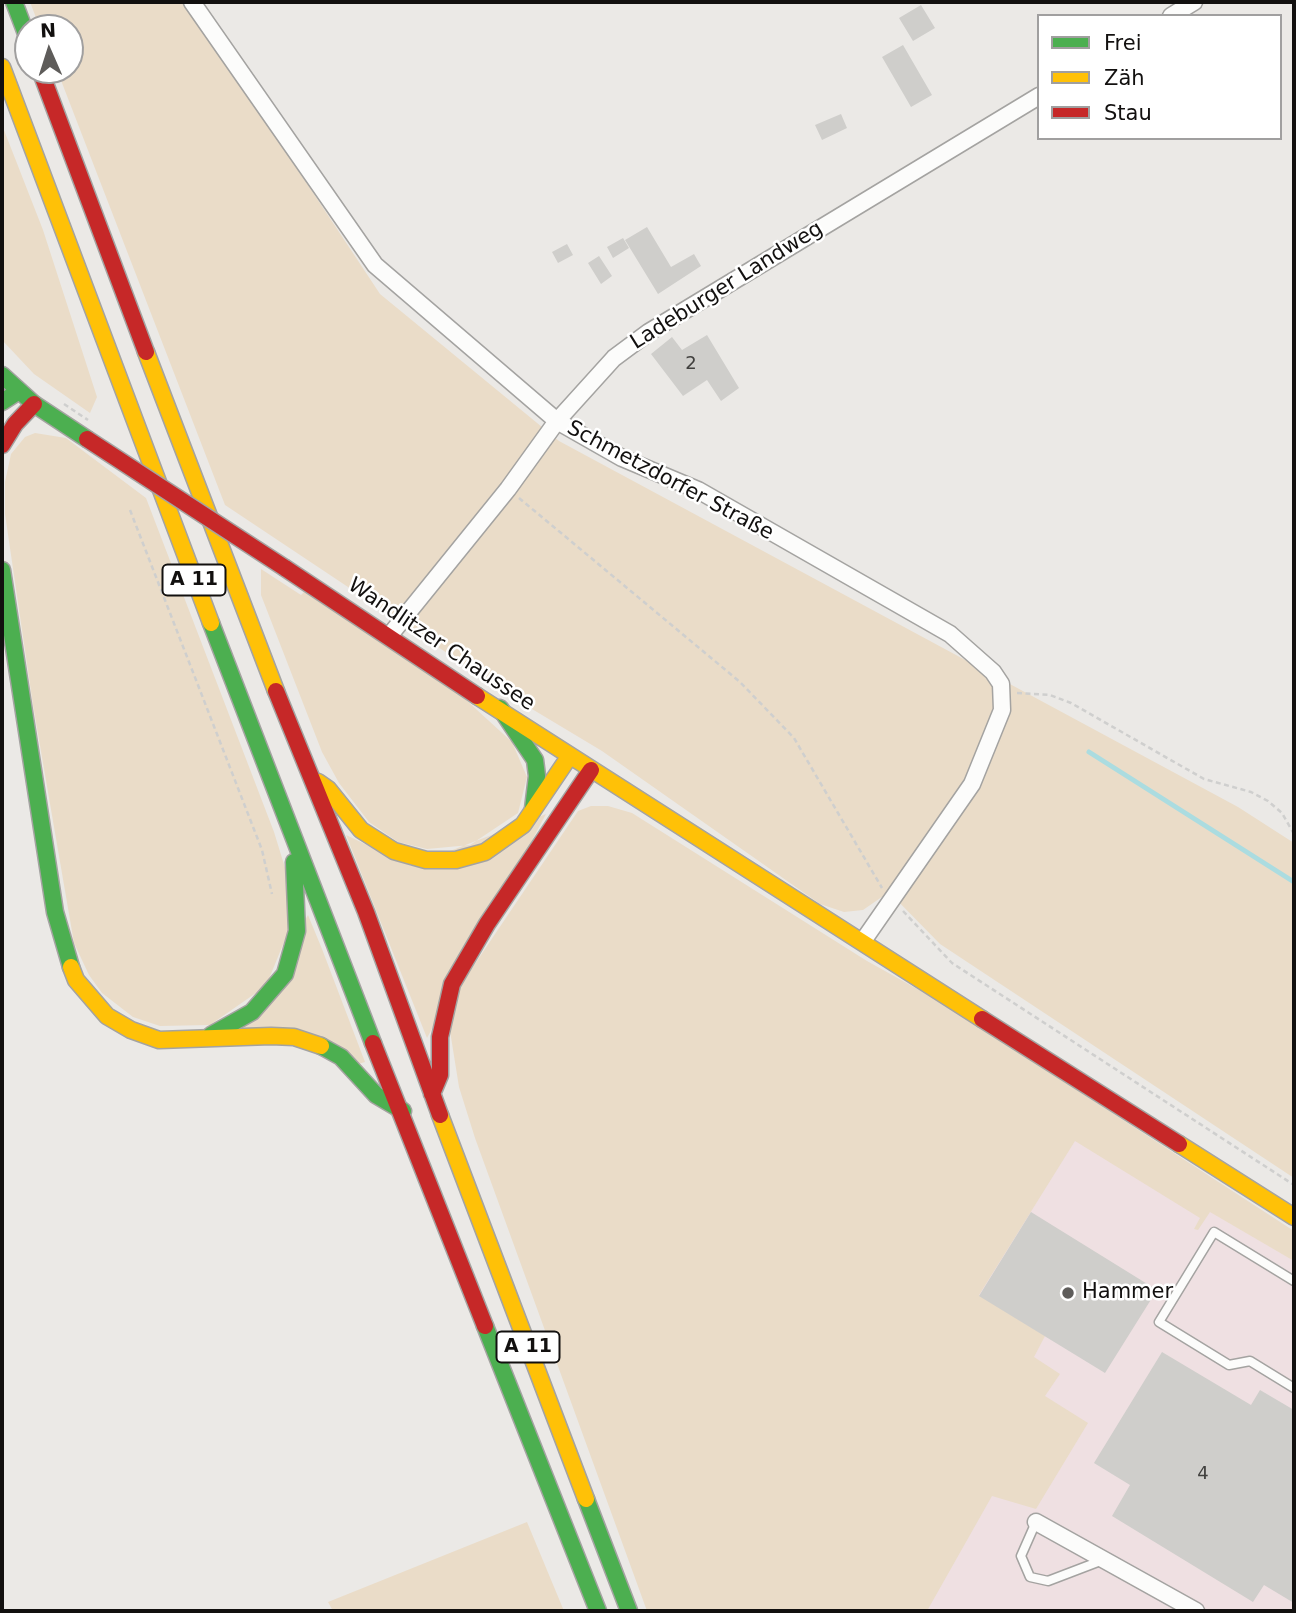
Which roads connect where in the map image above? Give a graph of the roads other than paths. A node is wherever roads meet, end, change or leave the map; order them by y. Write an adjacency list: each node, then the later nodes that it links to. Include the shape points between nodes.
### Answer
1 (192, 2): 11 (street, Schmetzdorfer Straße, via 375,265)
2 (1194, 2): 3 (street)
3 (1174, 14)
4 (2, 68): 20 (main road, A 11)
5 (45, 84): 18 (main road, A 11)
6 (1037, 97): 11 (street, Ladeburger Landweg, via 649,332 614,358)
7 (2, 376): 8 (main road, Wandlitzer Chaussee)
8 (19, 391): 9 (main road); 10 (main road, Wandlitzer Chaussee)
9 (2, 402)
10 (34, 404): 12 (main road); 14 (main road, Wandlitzer Chaussee, bridge)
11 (557, 421): 14 (street, Ladeburger Landweg); 21 (street, Schmetzdorfer Straße, via 622,458 698,491 950,634 993,673 1003,693 1002,710 972,784)
12 (2, 445)
13 (2, 570): 22 (main road, via 55,912 76,980 107,1016 131,1030 159,1040)
14 (390, 635): 15 (main road, Wandlitzer Chaussee)
15 (500, 708): 16 (main road, Wandlitzer Chaussee); 19 (main road, via 535,760 537,792)
16 (569, 757): 17 (main road, Wandlitzer Chaussee); 19 (main road)
17 (591, 771): 21 (main road, Wandlitzer Chaussee); 23 (main road, via 452,984 440,1037 440,1076)
18 (308, 775): 19 (main road, via 328,789 361,830 394,851 426,860 456,860 485,852); 23 (main road, A 11, via 366,912)
19 (530, 818)
20 (295, 845): 22 (main road, via 297,931 285,974 252,1012); 24 (main road, A 11)
21 (863, 941): 25 (main road, Wandlitzer Chaussee)
22 (196, 1041): 24 (main road, via 271,1035 316,1043 341,1057 376,1095)
23 (432, 1094): 31 (main road, A 11)
24 (403, 1111): 30 (main road, A 11)
25 (1294, 1217)
26 (1294, 1280): 27 (lane, via 1214,1232 1159,1322 1229,1365 1250,1361)
27 (1294, 1388)
28 (1036, 1522): 29 (street); 29 (lane, via 1021,1556 1030,1577 1048,1581)
29 (1103, 1560): 32 (street)
30 (598, 1611)
31 (629, 1611)
32 (1196, 1611)

